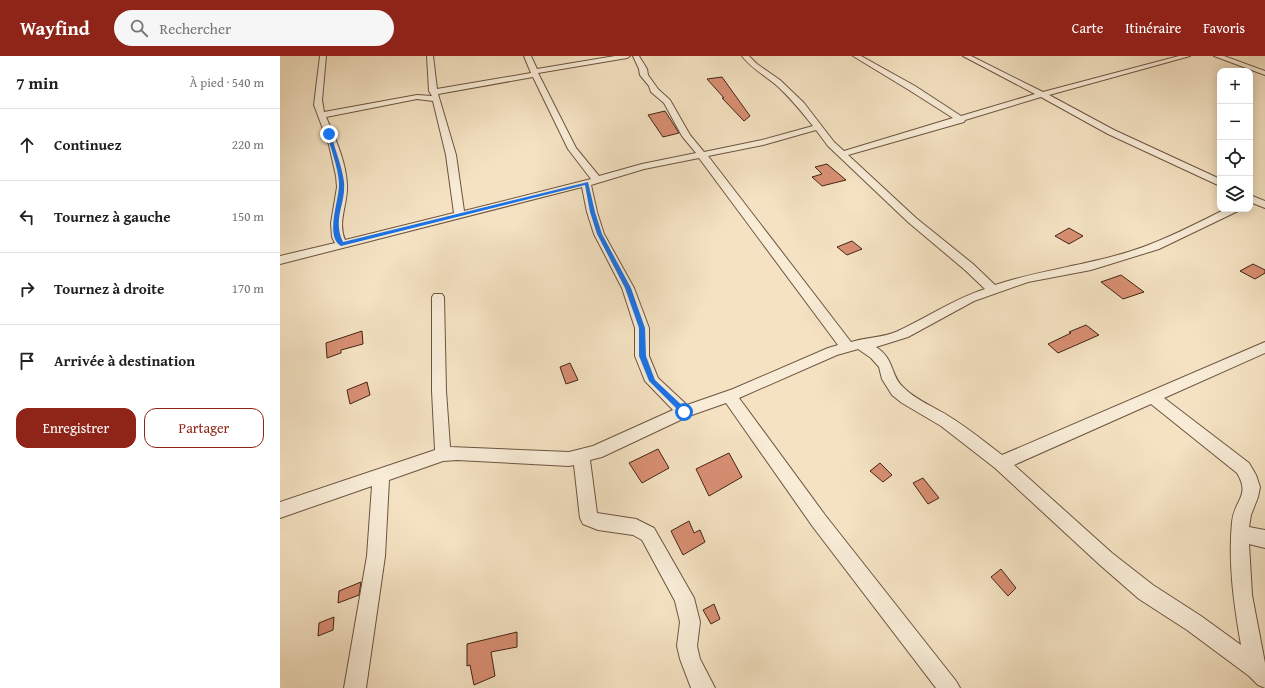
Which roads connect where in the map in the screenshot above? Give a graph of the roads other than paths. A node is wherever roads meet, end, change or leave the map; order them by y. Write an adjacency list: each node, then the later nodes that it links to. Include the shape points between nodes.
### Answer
1 (323, 56): 15 (street, via 318,106)
2 (430, 56): 13 (street)
3 (527, 56): 11 (street)
4 (627, 56): 11 (street)
5 (636, 56): 18 (street, via 644,75 654,90 667,102 678,124)
6 (745, 56): 17 (street, via 801,105)
7 (856, 56): 16 (street)
8 (1187, 56): 14 (street)
9 (1217, 56): 12 (street)
10 (970, 57): 14 (street)
11 (534, 73): 13 (street); 20 (street, via 572,149)
12 (1265, 74)
13 (435, 94): 15 (street); 25 (street, via 451,155)
14 (1043, 95): 16 (street); 21 (street, via 1111,132)
15 (322, 115): 26 (street, via 323,124 332,142 341,182 336,233)
16 (961, 120): 19 (street)
17 (817, 127): 18 (street, via 763,142); 19 (street)
18 (701, 154): 20 (street, via 642,167); 30 (street)
19 (843, 154): 28 (street, via 912,220)
20 (592, 182): 25 (street); 34 (street, via 592,212 599,234 628,288 642,328 642,356 652,381)
21 (1217, 182)
22 (1253, 201): 23 (street)
23 (1265, 205)
24 (1228, 212): 28 (street, via 1155,247 1091,266 1026,279)
25 (459, 215): 26 (street)
26 (341, 244): 27 (street)
27 (280, 260)
28 (993, 290): 30 (street, via 952,307 903,334 881,342)
29 (438, 297): 35 (street)
30 (854, 346): 32 (street, via 833,351); 37 (street, via 876,354 885,365 889,379 897,391 907,399 946,422)
31 (1265, 347): 33 (street)
32 (729, 396): 34 (street); 45 (street, via 819,521)
33 (1152, 396): 37 (street); 40 (street, via 1244,468 1251,483 1250,494 1241,518)
34 (684, 412): 36 (street, via 596,452)
35 (443, 454): 36 (street, via 569,459); 38 (street)
36 (581, 456): 44 (street, via 589,518 598,522 636,527 648,534 684,598 690,622 687,646 699,681)
37 (1001, 463): 42 (street, via 1146,592 1194,623)
38 (381, 475): 39 (street); 43 (street, via 374,570)
39 (280, 510)
40 (1241, 534): 41 (street); 42 (street, via 1245,616)
41 (1265, 539)
42 (1260, 673)
43 (355, 688)
44 (704, 688)
45 (949, 688)

